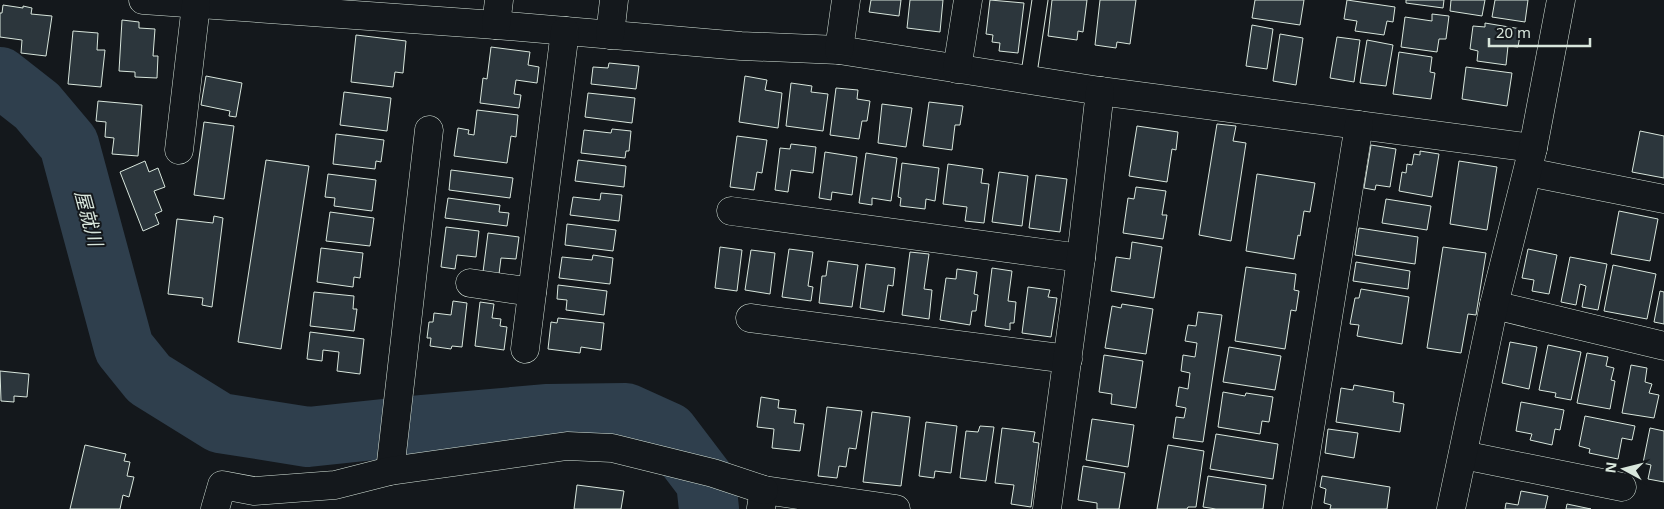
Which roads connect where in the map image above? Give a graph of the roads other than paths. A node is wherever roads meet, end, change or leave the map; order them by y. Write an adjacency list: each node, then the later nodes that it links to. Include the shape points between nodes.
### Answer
1 (143, 0): 7 (street)
2 (614, 0): 10 (street)
3 (846, 0): 11 (street)
4 (968, 0): 12 (street)
5 (1040, 0): 13 (lane)
6 (1561, 0): 18 (street)
7 (209, 4): 8 (street); 17 (street)
8 (498, 12): 9 (street)
9 (565, 31): 10 (street); 23 (street)
10 (610, 35): 11 (street)
11 (839, 50): 12 (street)
12 (957, 69): 13 (street)
13 (1028, 80): 14 (street)
14 (1100, 91): 15 (street); 21 (street)
15 (1359, 125): 18 (street); 36 (street)
16 (429, 130): 30 (street)
17 (178, 150)
18 (1530, 160): 19 (street); 24 (street)
19 (1664, 199)
20 (731, 211): 21 (street)
21 (1082, 258): 28 (street)
22 (470, 283): 23 (street)
23 (532, 292): 27 (street)
24 (1494, 306): 26 (street); 29 (street)
25 (750, 318): 28 (street)
26 (1664, 346)
27 (525, 349)
28 (1068, 359): 35 (street)
29 (1463, 454): 31 (street); 37 (street)
30 (390, 471): 32 (street, via 567,446 612,448 713,473); 33 (street, via 335,485 254,491 222,485)
31 (1622, 487)
32 (762, 500): 34 (street)
33 (215, 509)
34 (896, 509)
35 (1048, 509)
36 (1297, 509)
37 (1451, 509)

